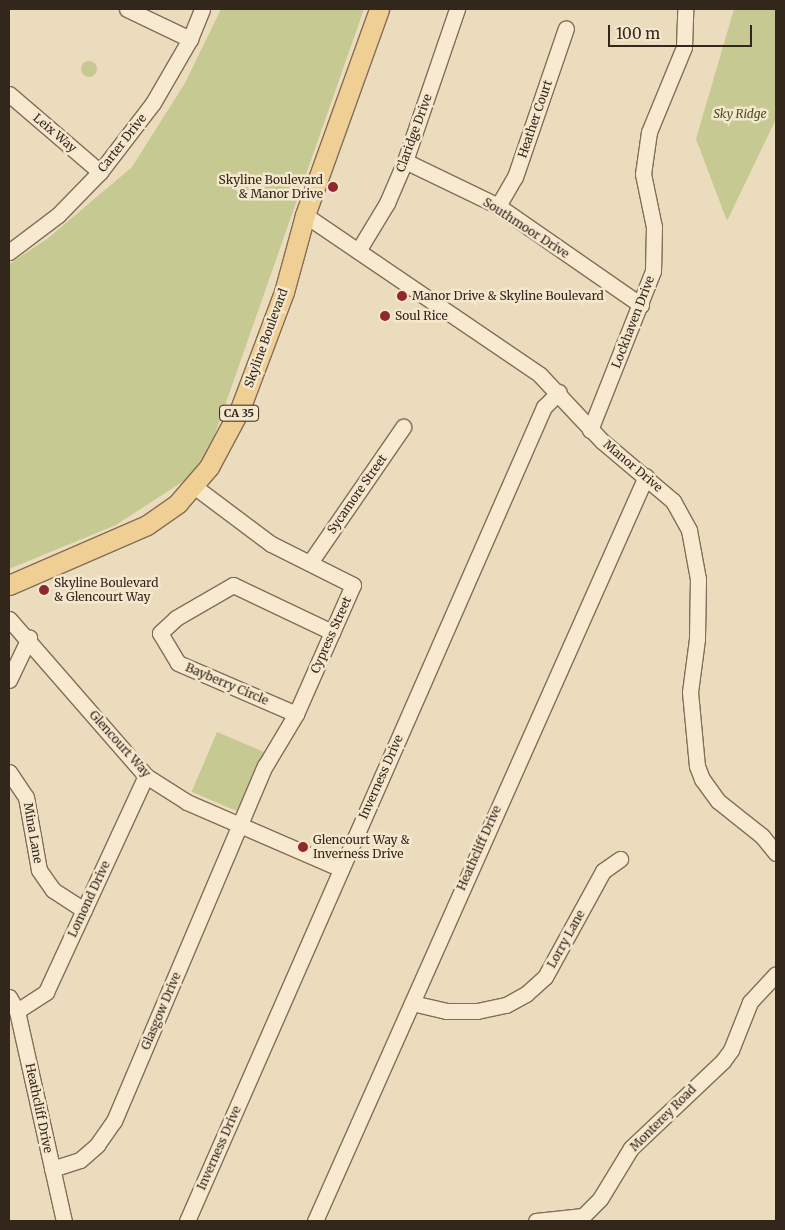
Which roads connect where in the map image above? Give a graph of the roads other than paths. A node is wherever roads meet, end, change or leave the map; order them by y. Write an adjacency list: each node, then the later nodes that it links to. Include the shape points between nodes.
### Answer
1 (127, 9): 7 (street)
2 (202, 9): 7 (street, Carter Drive)
3 (379, 9): 12 (main road, Skyline Boulevard / CA 35)
4 (457, 9): 9 (street, Claridge Drive)
5 (685, 9): 15 (street, Lockhaven Drive, via 684,47 649,132 644,174 654,227 653,271)
6 (566, 28): 11 (street, Heather Court, via 515,177)
7 (190, 39): 10 (street, Carter Drive, via 153,103)
8 (9, 94): 10 (street, Leix Way)
9 (405, 160): 11 (street, Southmoor Drive); 13 (street, Claridge Drive, via 387,203)
10 (100, 172): 14 (street, Carter Drive, via 58,215)
11 (498, 206): 15 (street, Southmoor Drive)
12 (305, 215): 13 (street, Manor Drive); 20 (main road, Skyline Boulevard / CA 35, via 284,292 240,409 221,449)
13 (358, 251): 16 (street, Manor Drive, via 540,375)
14 (9, 252)
15 (641, 305): 18 (street, Lockhaven Drive)
16 (559, 392): 18 (street, Manor Drive); 33 (street, Inverness Drive, via 544,407)
17 (403, 427): 21 (street, Sycamore Street)
18 (590, 430): 19 (street, Manor Drive)
19 (646, 476): 31 (street, Manor Drive, via 673,501 693,544 698,609 690,709 697,766 718,801 762,836); 37 (street, Heathcliff Drive)
20 (195, 487): 21 (street, Cypress Street, via 272,544); 22 (main road, Skyline Boulevard / CA 35, via 147,525)
21 (311, 561): 24 (street, Cypress Street, via 353,585)
22 (9, 585)
23 (9, 619): 25 (street, Glencourt Way)
24 (332, 632): 27 (street, Cypress Street); 27 (street, Bayberry Circle, via 233,585 176,618 160,633 178,663)
25 (29, 638): 26 (street); 29 (street, Glencourt Way)
26 (9, 680)
27 (296, 714): 30 (street, Cypress Street, via 265,766)
28 (9, 772): 34 (street, Mina Lane, via 26,797 39,870 53,890)
29 (146, 776): 30 (street, Glencourt Way, via 187,802); 34 (street, Lomond Drive)
30 (239, 826): 33 (street, Glencourt Way); 39 (street, Glasgow Drive, via 114,1121 97,1145 80,1160)
31 (776, 854)
32 (620, 858): 37 (street, Lorry Lane, via 603,871 545,977 526,994 506,1005 477,1011 446,1011)
33 (341, 869): 41 (street, Inverness Drive)
34 (84, 910): 38 (street, Lomond Drive, via 46,992)
35 (774, 980): 43 (street, Monterey Road, via 750,1002 731,1050 723,1061 630,1148 583,1216)
36 (9, 997): 38 (street, Heathcliff Drive)
37 (412, 1003): 42 (street, Heathcliff Drive)
38 (17, 1011): 39 (street, Heathcliff Drive)
39 (52, 1169): 40 (street, Heathcliff Drive)
40 (64, 1221)
41 (187, 1221)
42 (315, 1221)
43 (536, 1221)

